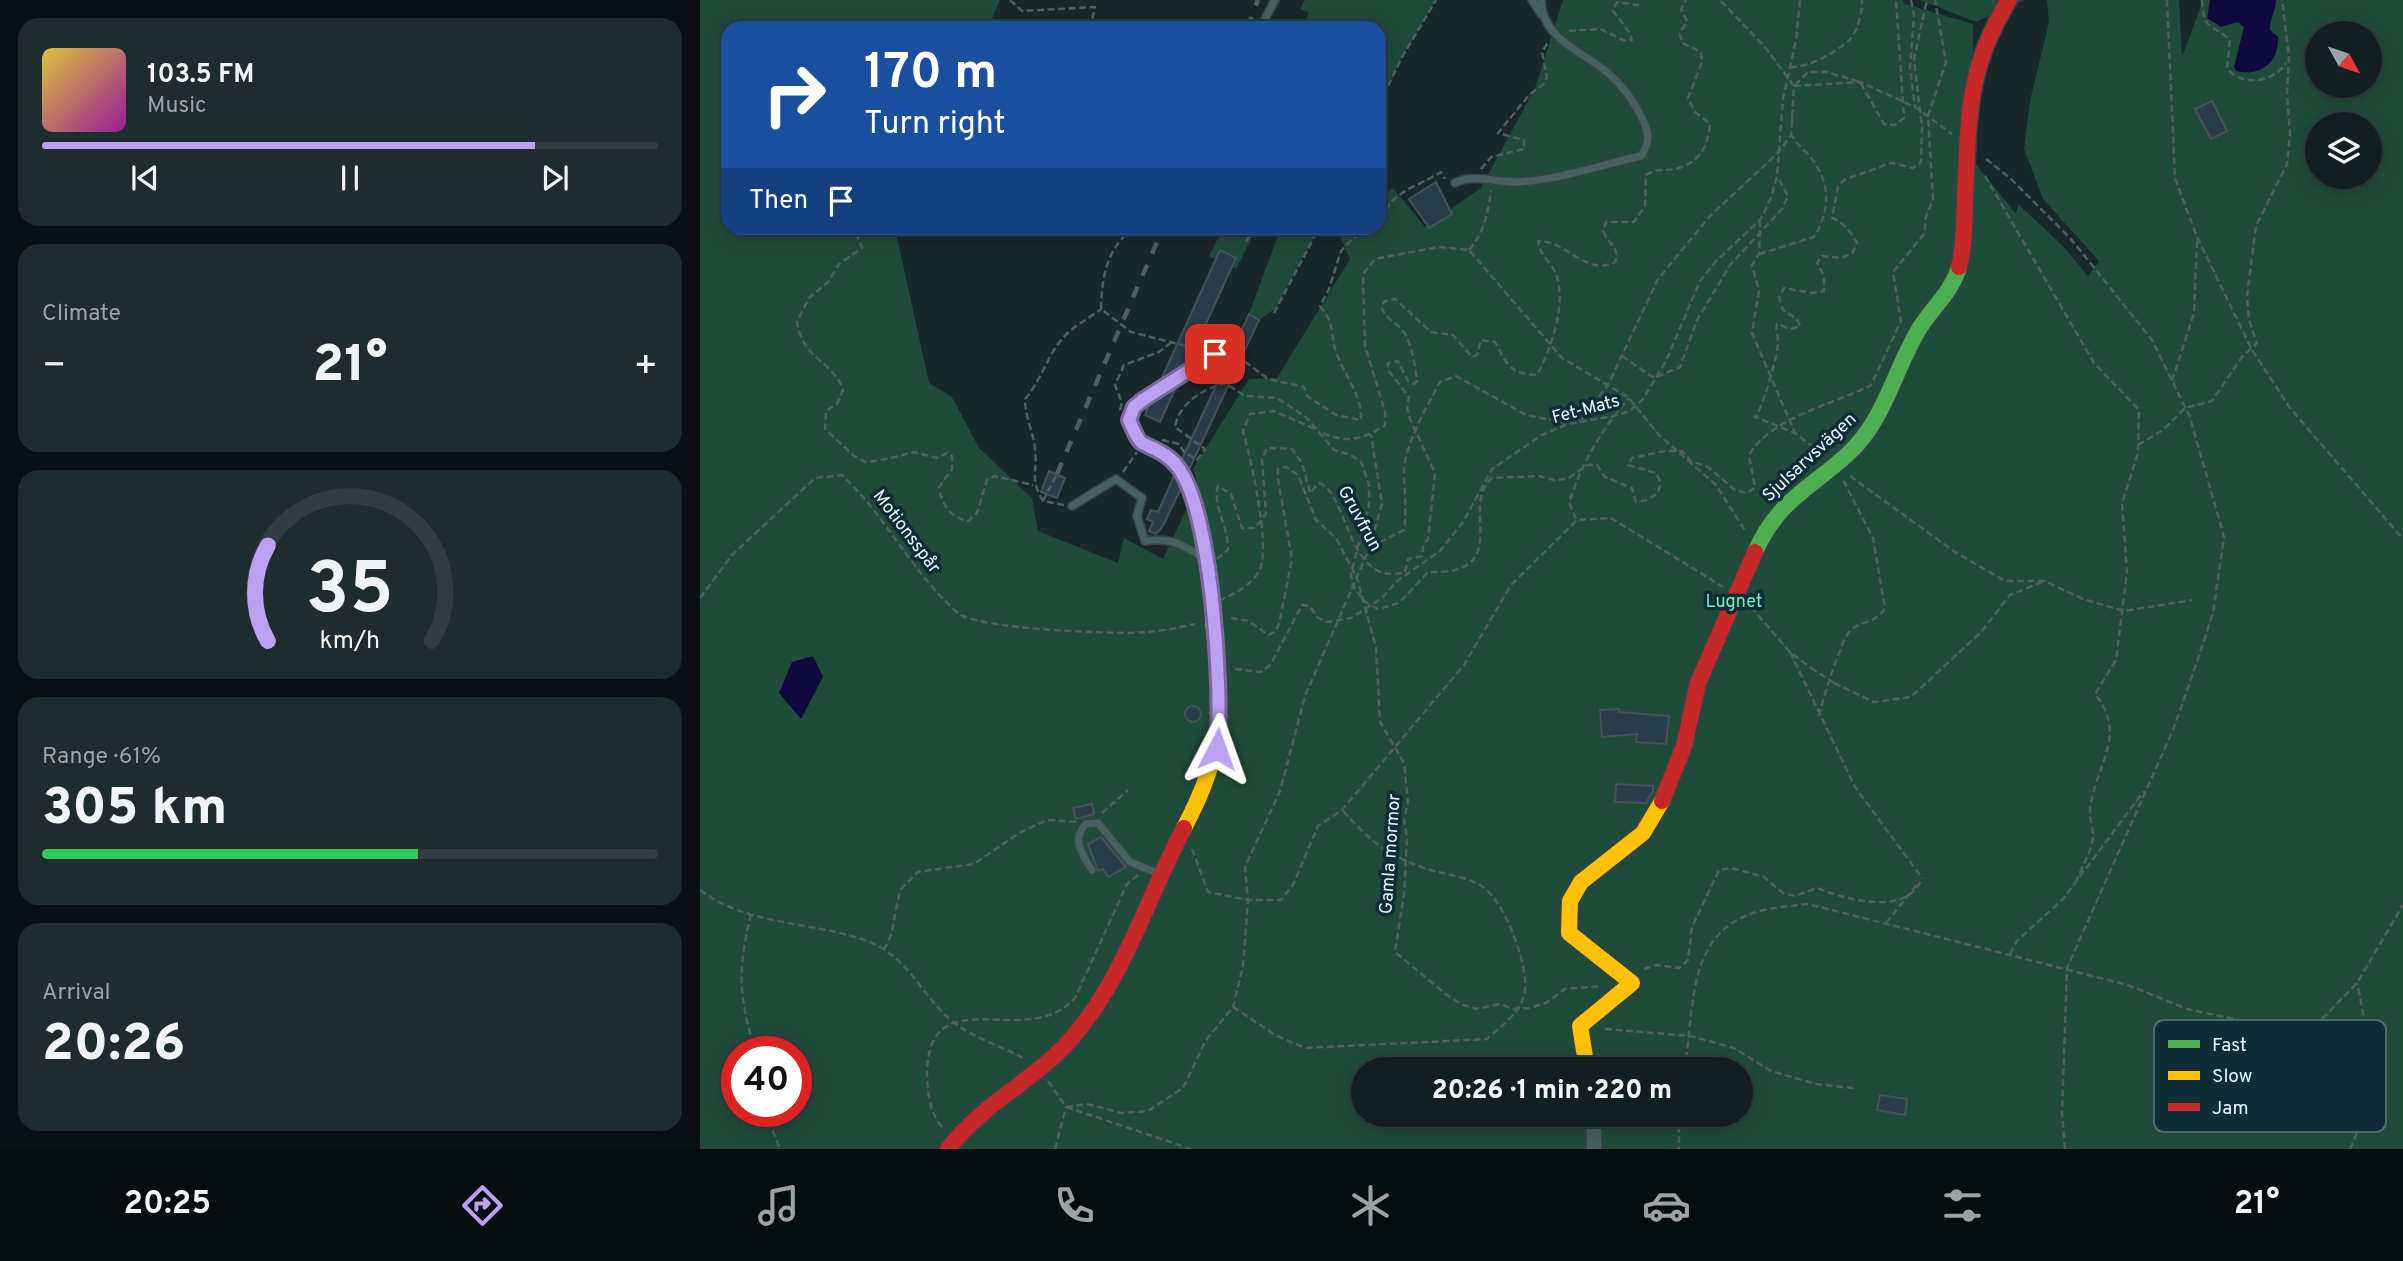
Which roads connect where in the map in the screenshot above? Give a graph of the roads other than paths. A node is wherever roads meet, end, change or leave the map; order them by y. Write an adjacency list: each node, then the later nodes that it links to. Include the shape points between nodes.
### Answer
1 (1275, 0): 6 (lane)
2 (1532, 0): 5 (lane)
3 (1541, 0): 5 (lane)
4 (2009, 0): 14 (street, Sjulsarvsvägen, via 1980,52 1970,108 1962,256 1955,281 1919,329 1875,424 1776,513 1698,683 1684,746 1666,794 1643,833 1591,872 1570,901 1569,933 1632,982 1580,1026)
5 (1543, 17): 7 (lane, via 1556,35 1625,91 1648,131 1648,145 1641,156 1554,176 1518,181 1465,178)
6 (1264, 21)
7 (1455, 183)
8 (1215, 354): 10 (lane, via 1134,407 1129,420 1139,445 1164,454 1178,466)
9 (1072, 506): 10 (lane, via 1116,479 1142,498 1136,516 1145,541 1178,541)
10 (1207, 560): 11 (lane)
11 (1212, 613): 13 (street, via 1219,700 1217,749 1184,825)
12 (1092, 870): 13 (lane, via 1080,852 1078,838 1086,824 1098,823 1130,862)
13 (1153, 872): 16 (street, via 1104,995 1067,1043 992,1103)
14 (1585, 1057)
15 (1594, 1127): 17 (street)
16 (948, 1149)
17 (1594, 1149)

